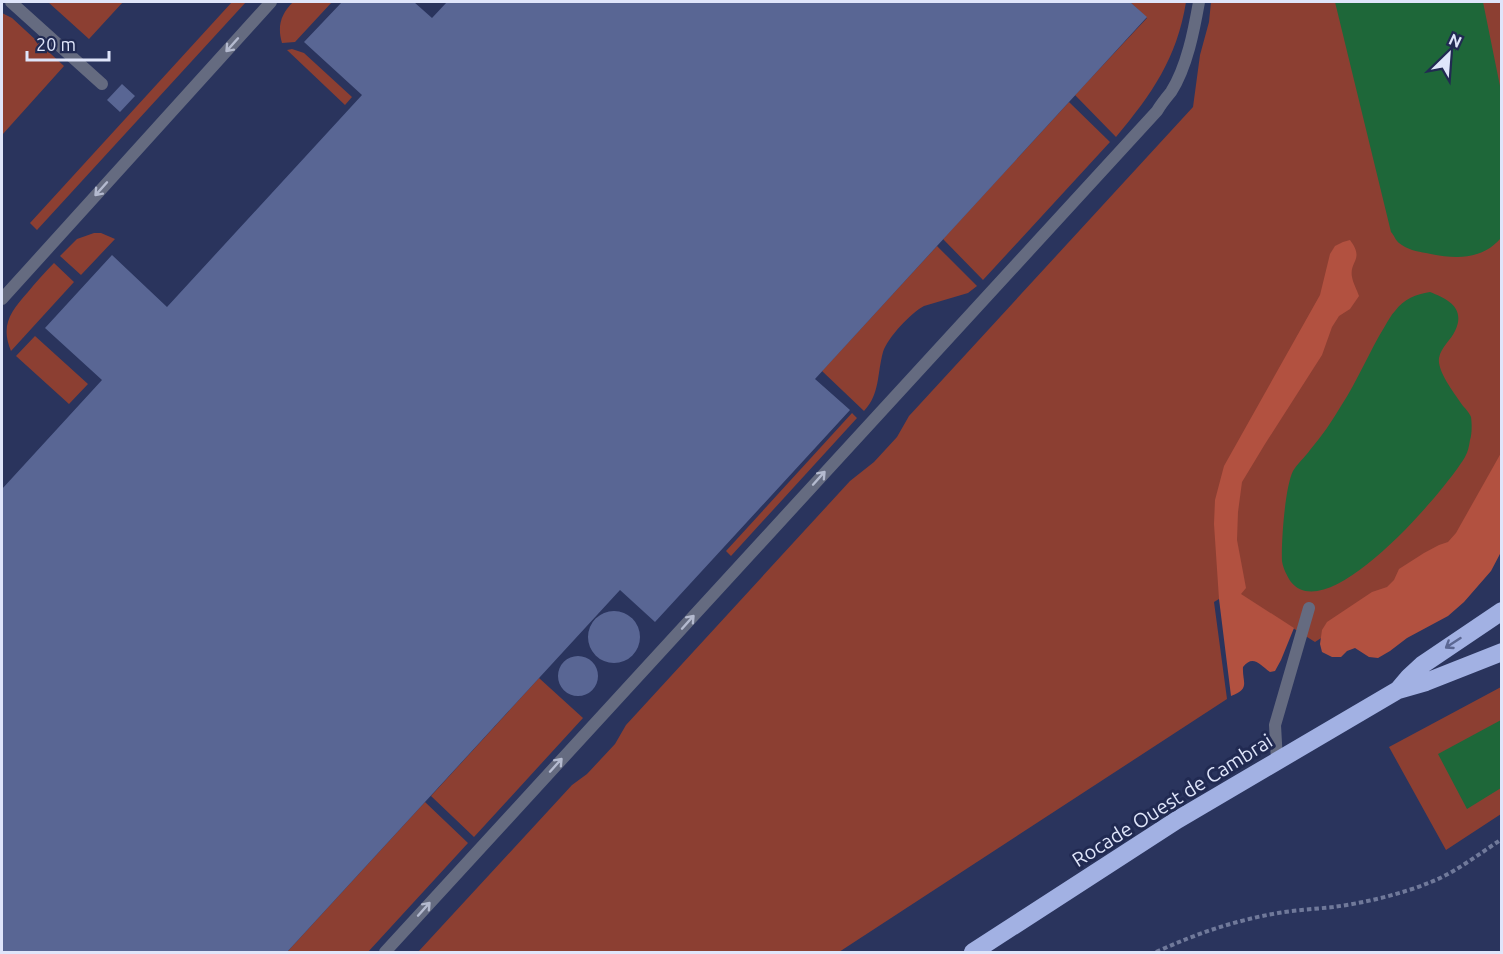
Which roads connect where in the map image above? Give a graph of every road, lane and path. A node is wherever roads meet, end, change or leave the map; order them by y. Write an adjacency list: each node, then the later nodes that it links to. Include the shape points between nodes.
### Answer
1 (11, 2): 4 (lane)
2 (271, 2): 5 (lane, one-way to 5)
3 (1199, 2): 12 (lane, one-way to 3, via 1157,111 1181,71)
4 (102, 84)
5 (2, 299)
6 (1309, 608): 10 (lane, via 1275,725)
7 (1502, 611): 9 (highway, Rocade Ouest de Cambrai, one-way to 9, via 1422,664)
8 (1502, 652): 9 (highway, Rocade Ouest de Cambrai)
9 (1398, 690): 10 (highway, Rocade Ouest de Cambrai)
10 (1277, 761): 13 (highway, Rocade Ouest de Cambrai, via 1177,820)
11 (1502, 839): 14 (path, via 1416,888 1368,901 1230,924)
12 (385, 952)
13 (973, 952)
14 (1156, 952)

